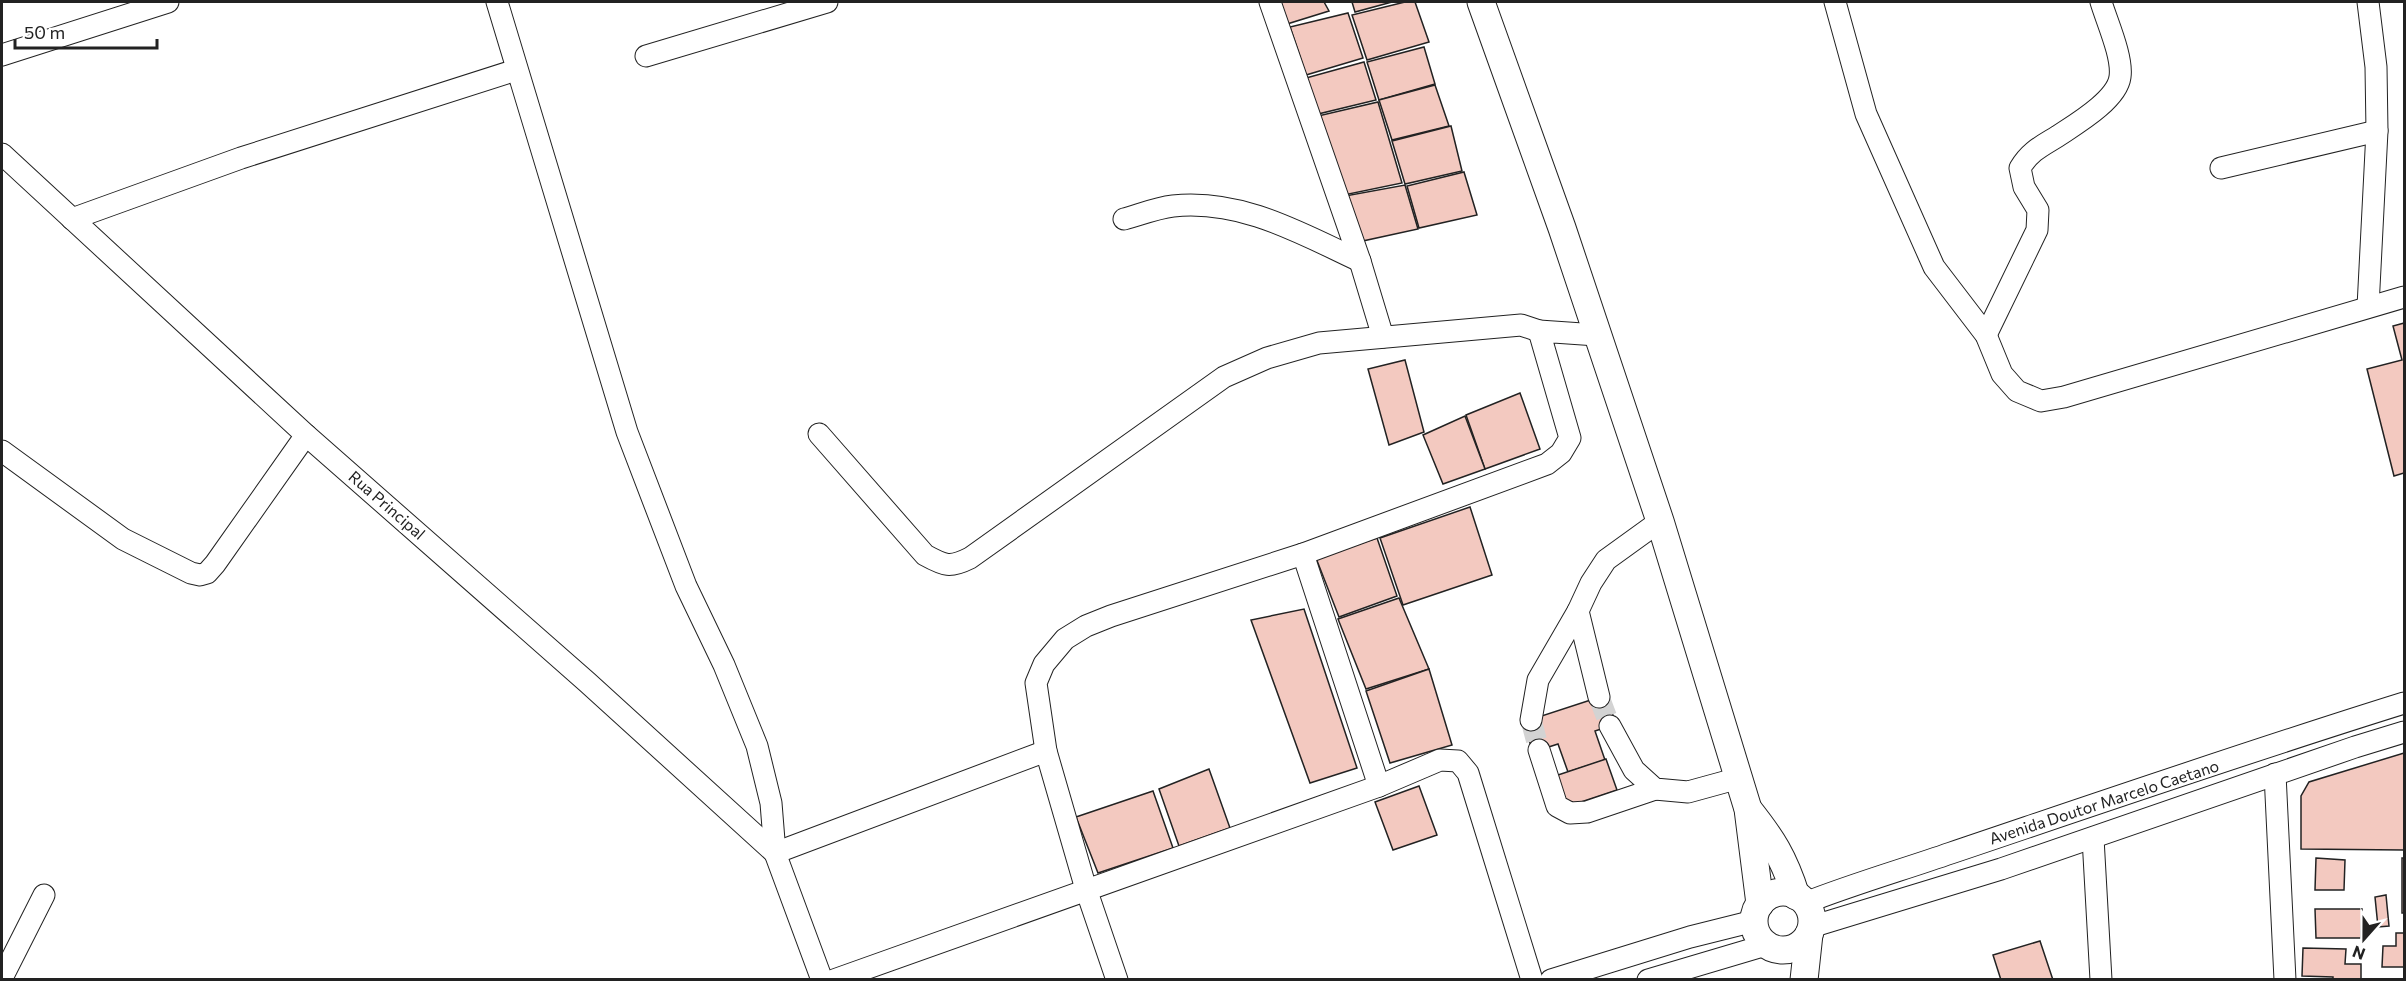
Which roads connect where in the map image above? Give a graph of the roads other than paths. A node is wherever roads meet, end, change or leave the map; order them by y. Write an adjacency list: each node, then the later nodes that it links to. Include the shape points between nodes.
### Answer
1 (168, 2): 9 (street)
2 (497, 2): 11 (street)
3 (827, 2): 10 (street)
4 (1270, 2): 17 (street)
5 (1481, 2): 21 (main road)
6 (1835, 2): 22 (street, via 1866,114 1929,256)
7 (2101, 2): 22 (street, via 2120,78 2113,94 2028,155 2020,168 2024,187 2038,210 2037,230)
8 (2368, 2): 12 (street, via 2376,67)
9 (2, 55)
10 (646, 56)
11 (516, 70): 15 (street, via 241,158); 43 (street, via 627,432 686,586 757,746 771,803)
12 (2377, 131): 14 (street); 19 (street)
13 (2, 154): 15 (street, Rua Principal)
14 (2220, 168)
15 (72, 219): 25 (street, Rua Principal)
16 (1124, 219): 17 (street, via 1172,207 1210,206 1268,218)
17 (1360, 261): 23 (street)
18 (2404, 297): 19 (street)
19 (2368, 307): 22 (street, via 2041,402 2017,390 2002,374)
20 (1539, 331): 21 (street); 23 (street, via 1521,325); 28 (street, via 1570,438 1561,453 1547,464)
21 (1597, 335): 27 (main road)
22 (1986, 335)
23 (1383, 337): 24 (street, via 1319,343 1267,358 1224,377 954,566 926,555)
24 (819, 434)
25 (306, 435): 26 (street, via 215,564 200,575 175,567 123,539); 43 (street, Rua Principal)
26 (2, 451)
27 (1660, 521): 29 (street, via 1606,560); 38 (main road)
28 (1303, 554): 36 (street, via 1111,616 1065,639 1044,664 1036,683); 39 (street)
29 (1578, 611): 30 (street); 32 (street, via 1538,680)
30 (1599, 697)
31 (2404, 703): 47 (street, Avenida Doutor Marcelo Caetano, via 1860,882)
32 (1531, 720)
33 (1610, 726): 40 (street, via 1634,770)
34 (2404, 732): 37 (street, Avenida Doutor Marcelo Caetano)
35 (1539, 750): 40 (street, via 1557,806 1570,813 1587,812)
36 (1046, 752): 43 (street); 44 (street)
37 (2276, 774): 42 (street, Avenida Doutor Marcelo Caetano); 59 (street)
38 (1738, 778): 40 (street, via 1688,792); 41 (main road)
39 (1379, 786): 44 (street); 53 (street, via 1440,760 1458,761 1468,773)
40 (1655, 789)
41 (1748, 809): 46 (main road); 47 (main road, via 1771,837)
42 (2093, 837): 47 (street, Avenida Doutor Marcelo Caetano); 58 (street)
43 (775, 853): 50 (street)
44 (1086, 889): 51 (street); 52 (street)
45 (44, 895): 49 (street)
46 (1757, 913): 47 (main road, Avenida Doutor Marcelo Caetano, via 1776,893 1786,893); 48 (main road, via 1758,937); 54 (street, Avenida Doutor Marcelo Caetano)
47 (1805, 915): 48 (main road, Avenida Doutor Marcelo Caetano, via 1800,945 1787,950); 57 (main road)
48 (1770, 946): 55 (street, Avenida Doutor Marcelo Caetano); 56 (main road)
49 (2, 978)
50 (822, 980)
51 (834, 980)
52 (1117, 980)
53 (1532, 980)
54 (1551, 980)
55 (1648, 980)
56 (1795, 980)
57 (1804, 980)
58 (2101, 980)
59 (2285, 980)

